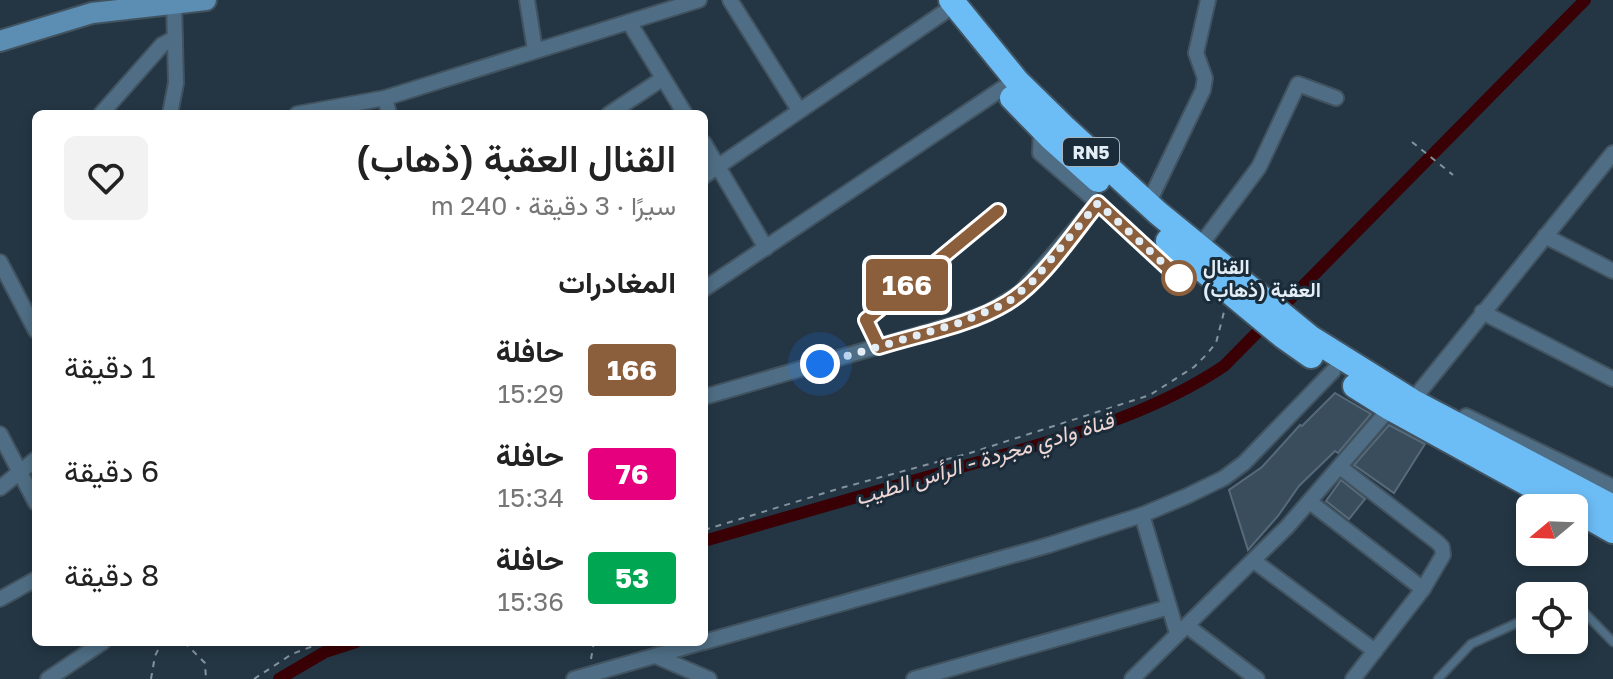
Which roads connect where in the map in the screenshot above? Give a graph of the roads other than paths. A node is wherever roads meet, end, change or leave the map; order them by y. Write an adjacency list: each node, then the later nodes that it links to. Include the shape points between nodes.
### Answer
1 (206, 0): 6 (street)
2 (527, 0): 11 (street)
3 (699, 0): 8 (street)
4 (730, 0): 22 (street)
5 (1208, 0): 29 (street, via 1196,53 1205,78 1203,90)
6 (166, 2): 9 (street); 10 (street, via 92,13)
7 (942, 4): 13 (highway, RN5); 22 (street); 29 (highway, RN5)
8 (629, 22): 11 (street); 12 (street)
9 (175, 38): 16 (street, via 162,45); 17 (street)
10 (0, 41)
11 (535, 50): 14 (street)
12 (662, 79): 20 (street); 21 (street)
13 (1003, 88): 23 (highway, RN5); 33 (street)
14 (385, 98): 18 (street); 19 (street)
15 (1336, 98): 32 (street, via 1298,84 1259,167)
16 (105, 110)
17 (171, 110)
18 (319, 110)
19 (388, 110)
20 (615, 110)
21 (682, 110)
22 (799, 110): 26 (street)
23 (1041, 129): 28 (street, via 1040,153); 39 (highway, RN5, via 1131,210)
24 (708, 149): 26 (street)
25 (1610, 162): 31 (street)
26 (719, 166): 27 (street); 33 (street)
27 (708, 173)
28 (1098, 203): 36 (lane); 44 (street, via 1033,281 1007,303)
29 (1148, 204): 32 (highway, RN5)
30 (998, 211): 44 (street, via 866,320)
31 (1545, 236): 35 (street); 41 (street)
32 (1200, 246): 39 (highway, RN5)
33 (766, 248): 37 (street)
34 (0, 262): 38 (street)
35 (1613, 271)
36 (1179, 278)
37 (708, 286)
38 (14, 290): 40 (street); 42 (street)
39 (1238, 293): 43 (highway, RN5)
40 (0, 299)
41 (1482, 312): 46 (street); 48 (street)
42 (32, 324)
43 (1289, 331): 45 (highway, RN5); 48 (highway, RN5)
44 (879, 347): 47 (street)
45 (1333, 371): 48 (highway, RN5); 59 (street, via 1234,470)
46 (1613, 379)
47 (708, 396)
48 (1407, 401): 51 (street); 53 (street); 55 (highway, RN5); 58 (highway, RN5)
49 (0, 434): 52 (street)
50 (32, 462): 52 (street)
51 (1340, 467): 57 (street); 64 (street, via 1442,547 1441,562)
52 (20, 471): 54 (street); 56 (street)
53 (1613, 487)
54 (0, 488)
55 (1551, 494)
56 (32, 495)
57 (1310, 502): 62 (street); 64 (street)
58 (1613, 507)
59 (1142, 515): 66 (street); 70 (street)
60 (1588, 517): 61 (highway, RN5)
61 (1613, 531)
62 (1254, 561): 69 (street); 74 (street)
63 (32, 581): 65 (street)
64 (1423, 589): 74 (street)
65 (0, 599)
66 (1169, 607): 69 (street); 80 (street)
67 (1588, 616): 71 (lane)
68 (1516, 623): 83 (lane, via 1471,644)
69 (1182, 630): 77 (street); 81 (street)
70 (708, 641)
71 (1613, 642)
72 (97, 646): 78 (street)
73 (692, 646): 75 (street)
74 (1375, 651): 82 (street)
75 (658, 657): 76 (street); 79 (street)
76 (581, 677)
77 (1252, 678)
78 (48, 679)
79 (709, 679)
80 (914, 679)
81 (1132, 679)
82 (1353, 679)
83 (1438, 679)

